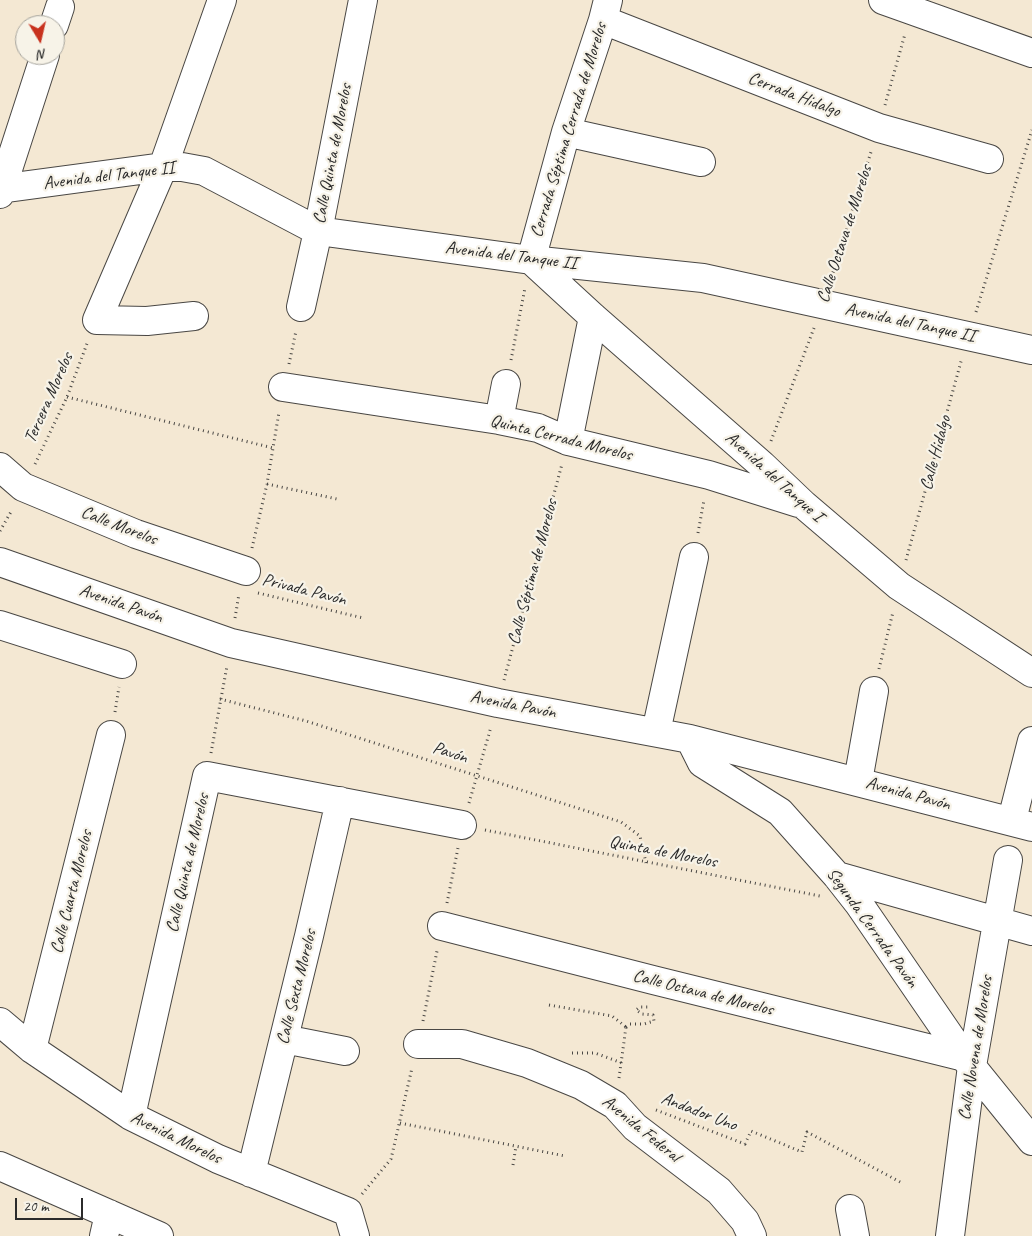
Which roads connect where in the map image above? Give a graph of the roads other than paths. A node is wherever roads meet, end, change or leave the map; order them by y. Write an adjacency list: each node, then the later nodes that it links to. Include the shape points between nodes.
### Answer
1 (222, 0): 10 (street)
2 (363, 0): 12 (street, Calle Quinta de Morelos)
3 (883, 0): 5 (street)
4 (605, 10): 7 (street, Cerrada Séptima Cerrada de Morelos); 8 (street, Cerrada Hidalgo, via 878,128)
5 (1032, 53)
6 (42, 65): 11 (street)
7 (566, 132): 9 (street); 13 (street, Cerrada Séptima Cerrada de Morelos)
8 (989, 158)
9 (701, 162)
10 (163, 167): 11 (street, Avenida del Tanque II); 12 (street, Avenida del Tanque II, via 182,166 204,172); 15 (street, via 97,320 147,321)
11 (1, 191)
12 (318, 230): 13 (street, Avenida del Tanque II); 14 (street, Calle Quinta de Morelos)
13 (531, 260): 16 (street, Avenida del Tanque I); 17 (street, Avenida del Tanque II, via 703,278)
14 (301, 308)
15 (194, 316)
16 (593, 317): 21 (street); 23 (street, Avenida del Tanque I)
17 (1032, 350)
18 (506, 384): 20 (street)
19 (284, 388): 20 (street, Quinta Cerrada Morelos)
20 (499, 420): 21 (street, Quinta Cerrada Morelos, via 538,428)
21 (568, 441): 23 (street, Quinta Cerrada Morelos, via 709,475)
22 (0, 467): 26 (street, Calle Morelos, via 23,487)
23 (804, 505): 29 (street, Avenida del Tanque I, via 899,586)
24 (694, 557): 31 (street)
25 (0, 562): 31 (street, Avenida Pavón, via 231,643 498,703)
26 (248, 581)
27 (0, 625): 28 (street)
28 (122, 664)
29 (1032, 674)
30 (874, 691): 35 (street)
31 (656, 732): 33 (street, Avenida Pavón)
32 (111, 735): 47 (street, Calle Cuarta Morelos)
33 (690, 740): 35 (street, Avenida Pavón); 40 (street, Segunda Cerrada Pavón, via 702,764 780,812)
34 (1032, 741): 37 (street)
35 (858, 781): 37 (street, Avenida Pavón)
36 (340, 802): 38 (street, Calle Quinta de Morelos); 45 (street, Calle Sexta Morelos); 50 (street, Calle Quinta de Morelos, via 207,776)
37 (1024, 818)
38 (462, 825)
39 (1008, 860): 41 (street, Calle Novena de Morelos)
40 (828, 886): 41 (street); 49 (street, Segunda Cerrada Pavón, via 859,904)
41 (996, 922): 43 (street); 49 (street, Calle Novena de Morelos)
42 (442, 926): 49 (street, Calle Octava de Morelos)
43 (1032, 931)
44 (0, 1022): 47 (street, Avenida Morelos)
45 (284, 1039): 48 (street); 53 (street, Calle Sexta Morelos)
46 (418, 1044): 58 (street, Avenida Federal, via 462,1044 527,1063 581,1085 615,1105 635,1127 719,1191 746,1221)
47 (32, 1049): 50 (street, Avenida Morelos)
48 (345, 1051)
49 (968, 1062): 51 (street, Segunda Cerrada Pavón); 60 (street, Calle Novena de Morelos)
50 (130, 1116): 53 (street, Avenida Morelos)
51 (1032, 1141)
52 (0, 1166): 55 (street)
53 (251, 1173): 57 (street, Avenida Morelos, via 348,1212)
54 (850, 1209): 59 (street)
55 (106, 1225): 56 (street)
56 (159, 1236)
57 (355, 1236)
58 (752, 1236)
59 (855, 1236)
60 (950, 1236)

